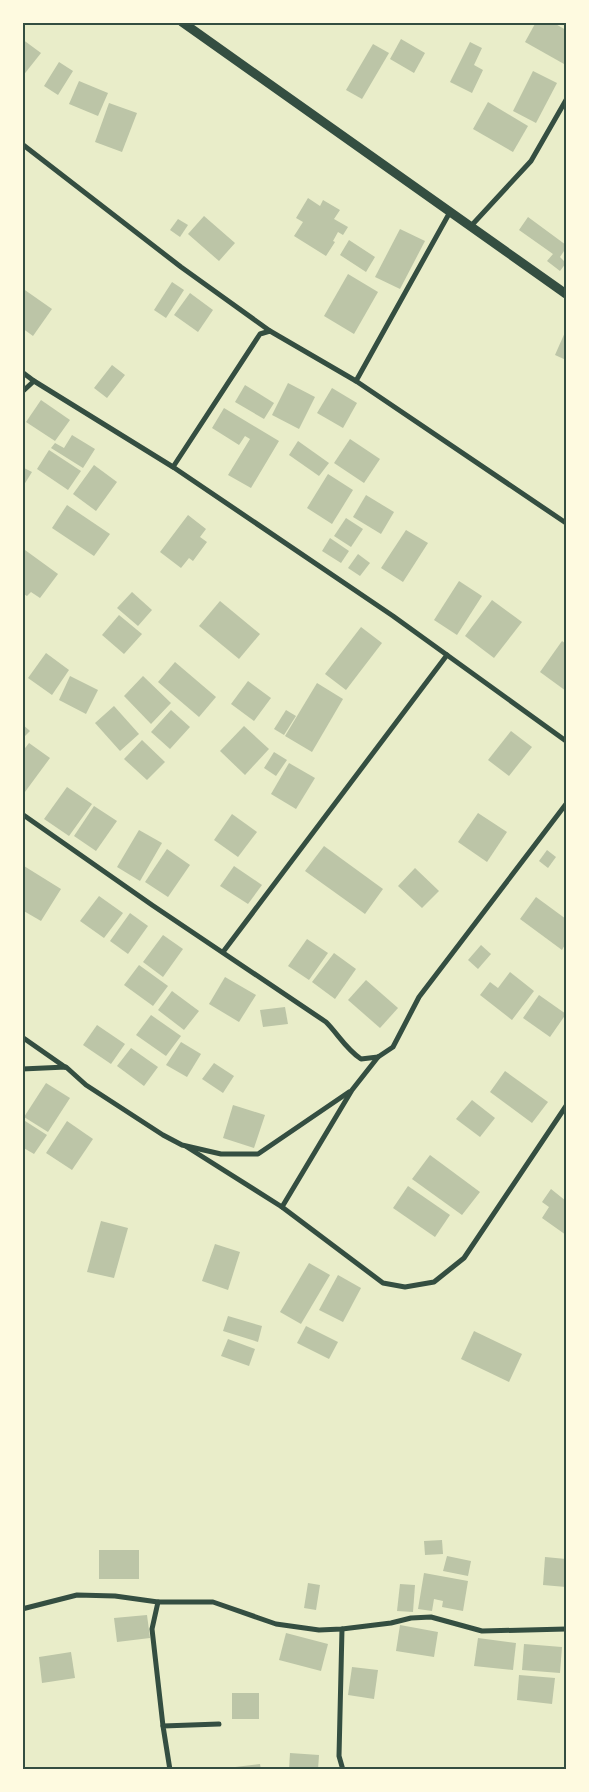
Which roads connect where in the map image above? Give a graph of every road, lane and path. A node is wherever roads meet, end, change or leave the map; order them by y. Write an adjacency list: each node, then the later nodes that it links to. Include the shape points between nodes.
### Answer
1 (182, 22): 4 (street)
2 (566, 100): 5 (street, via 531,161)
3 (22, 144): 7 (street, via 181,267)
4 (450, 212): 5 (street); 10 (street)
5 (471, 226): 6 (street)
6 (566, 294)
7 (270, 330): 10 (street); 12 (street, via 260,334)
8 (22, 372): 9 (street)
9 (34, 381): 11 (street); 12 (street)
10 (356, 381): 13 (street)
11 (22, 392)
12 (173, 467): 14 (street)
13 (566, 523)
14 (447, 655): 15 (street); 18 (street)
15 (566, 741)
16 (566, 804): 20 (street, via 419,997 393,1047)
17 (22, 814): 18 (street)
18 (223, 952): 20 (street, via 326,1022 348,1050 361,1059)
19 (22, 1037): 21 (street)
20 (378, 1057): 23 (street)
21 (66, 1067): 22 (street); 25 (street, via 86,1085)
22 (22, 1069)
23 (352, 1090): 25 (street, via 258,1154 221,1154); 26 (street)
24 (566, 1106): 26 (street, via 464,1258 434,1282 405,1287 383,1283)
25 (182, 1145): 26 (street)
26 (282, 1207)
27 (158, 1602): 28 (street, via 78,1594); 30 (street, via 213,1602 276,1624); 32 (street, via 152,1629)
28 (22, 1610)
29 (566, 1629): 30 (street, via 482,1631 431,1617)
30 (342, 1630): 34 (street, via 339,1756)
31 (218, 1724): 32 (street)
32 (163, 1726): 33 (street)
33 (170, 1770)
34 (344, 1770)

